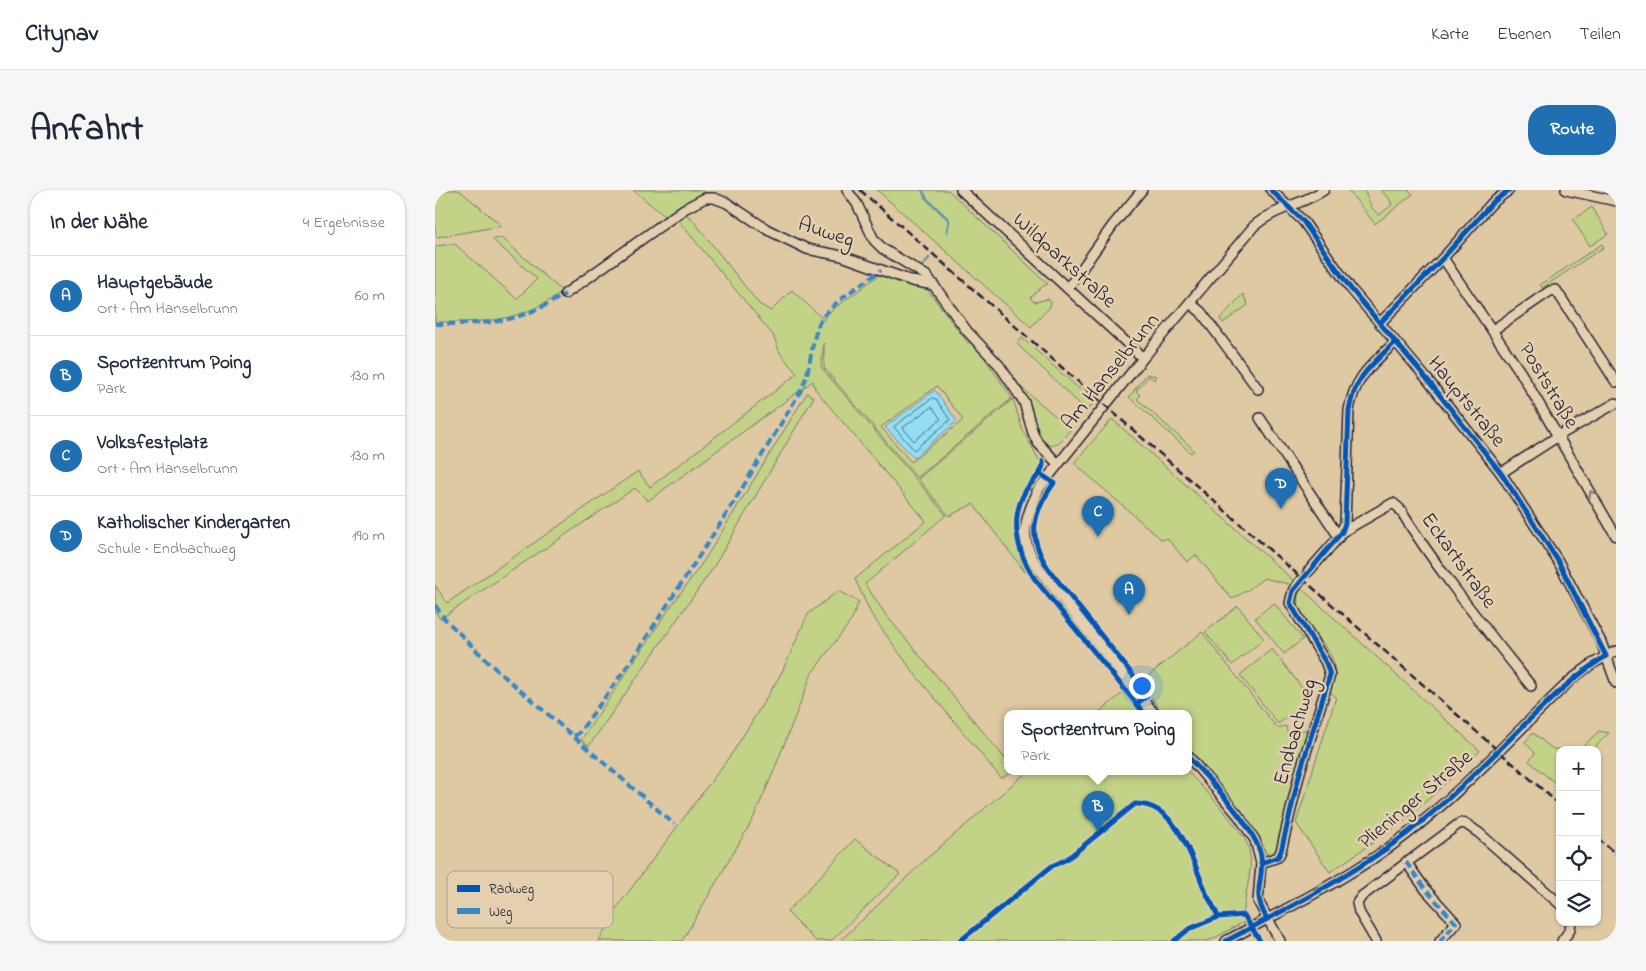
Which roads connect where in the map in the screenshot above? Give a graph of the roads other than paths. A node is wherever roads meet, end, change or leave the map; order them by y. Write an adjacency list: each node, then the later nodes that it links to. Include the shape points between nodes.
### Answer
1 (847, 190): 11 (street, via 873,240 927,276)
2 (961, 190): 12 (street, Wildparkstraße)
3 (1142, 190): 12 (street)
4 (1271, 190): 9 (street, Hauptstraße)
5 (1324, 190): 9 (street, Am Hanselbrunn)
6 (1509, 190): 10 (street, via 1493,202)
7 (1566, 190): 8 (street)
8 (1616, 201)
9 (1288, 206): 14 (street, Am Hanselbrunn, via 1254,226); 15 (street, Hauptstraße, via 1303,221 1347,284)
10 (1443, 258): 15 (street); 16 (street, Poststraße)
11 (934, 285): 13 (street, Auweg, via 912,281 841,256 807,249 768,230 727,203 705,198 684,209); 24 (street, via 967,332 1017,390 1038,443)
12 (1068, 288): 18 (street, Wildparkstraße)
13 (565, 294)
14 (1190, 303): 18 (street, Am Hanselbrunn); 20 (street, via 1201,312)
15 (1380, 323): 17 (street, Hauptstraße)
16 (1493, 330): 19 (street, via 1556,290); 23 (street, Poststraße)
17 (1395, 342): 25 (street, Hauptstraße); 26 (street, via 1358,380 1352,394 1345,523)
18 (1143, 358): 24 (street, Am Hanselbrunn)
19 (1616, 382)
20 (1258, 389)
21 (1616, 403): 23 (street)
22 (1260, 418): 26 (street)
23 (1559, 436): 25 (street); 27 (street, Poststraße, one-way to 23)
24 (1059, 464): 34 (street, Am Hanselbrunn, via 1045,476 1031,503 1026,520 1026,540 1031,556)
25 (1501, 473): 31 (street, Hauptstraße, via 1558,561)
26 (1341, 534): 28 (street); 33 (street, Eckartstraße, via 1393,503 1427,553)
27 (1616, 536)
28 (1308, 572)
29 (1300, 581): 37 (street, Endbachweg, via 1290,604 1327,663 1330,675 1300,772 1281,851 1278,857)
30 (1616, 651): 31 (street, Plieninger Straße)
31 (1606, 656): 32 (street, Hauptstraße); 39 (street, Plieninger Straße, via 1572,679 1455,792 1405,835 1363,865)
32 (1616, 684)
33 (1531, 686)
34 (1151, 710)
35 (1192, 761): 37 (street, via 1255,840)
36 (1406, 862): 38 (street, via 1454,826 1466,824); 43 (street, via 1357,903); 44 (street, via 1456,923)
37 (1261, 863): 39 (street, via 1257,895)
38 (1556, 901)
39 (1267, 919): 41 (street, Plieninger Straße); 42 (street)
40 (1570, 926): 45 (street)
41 (1226, 941)
42 (1280, 941)
43 (1376, 941)
44 (1440, 941)
45 (1562, 941)

